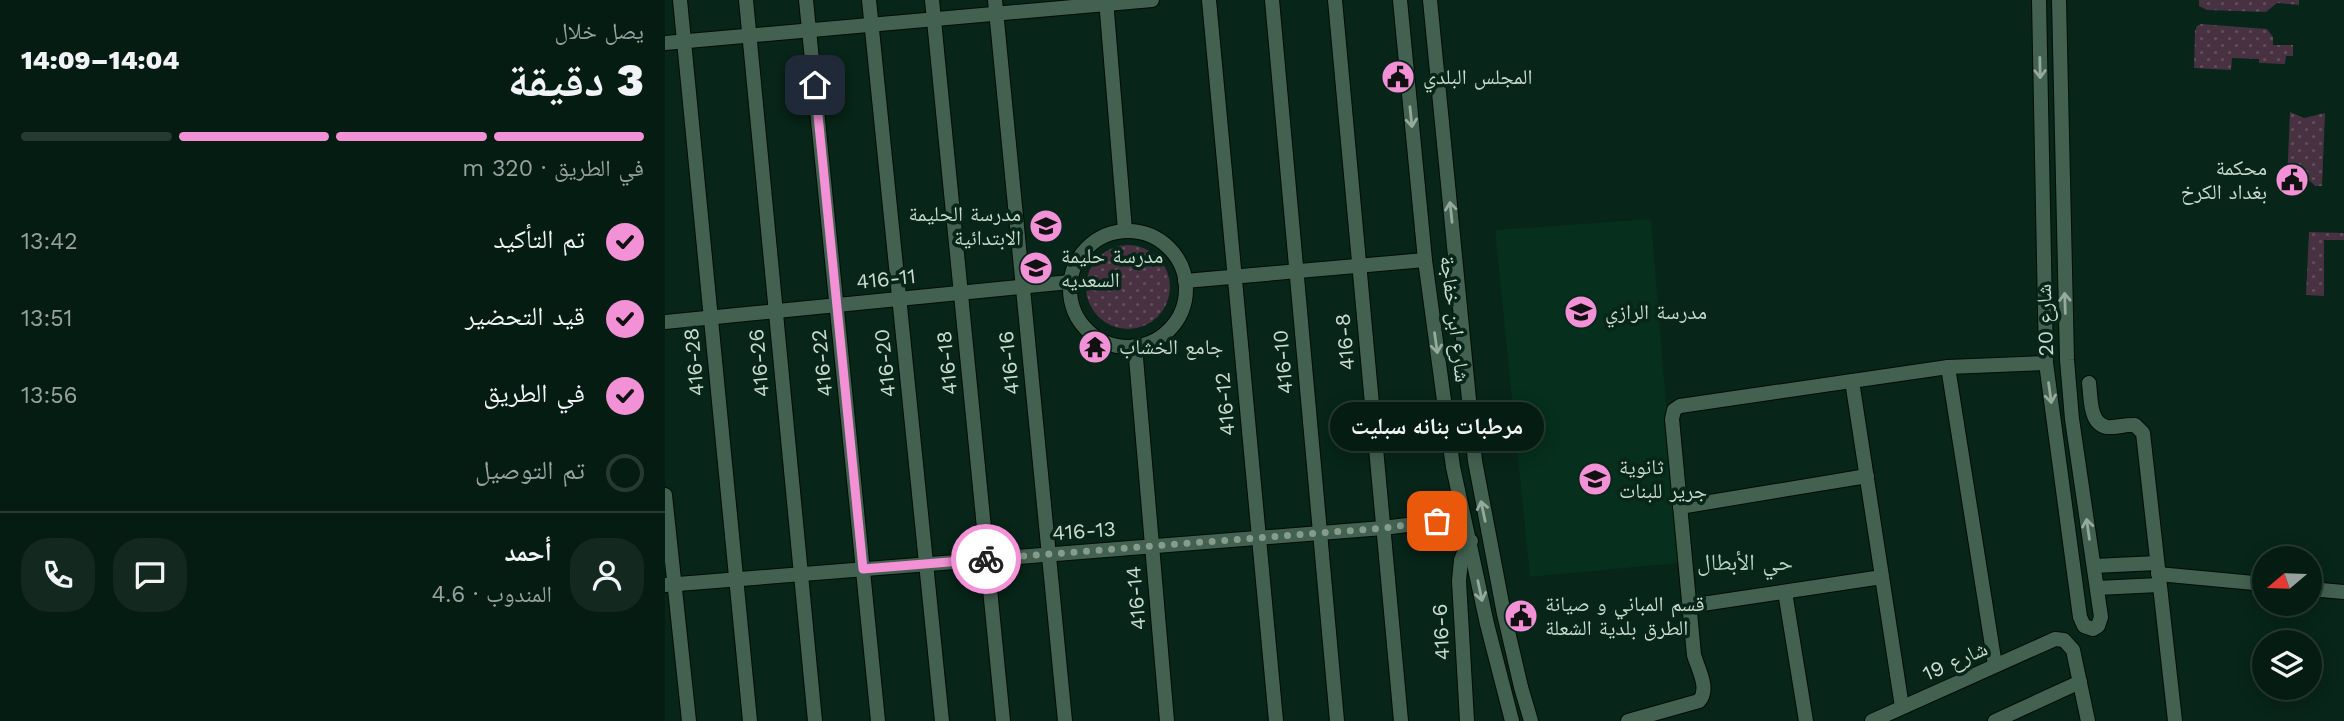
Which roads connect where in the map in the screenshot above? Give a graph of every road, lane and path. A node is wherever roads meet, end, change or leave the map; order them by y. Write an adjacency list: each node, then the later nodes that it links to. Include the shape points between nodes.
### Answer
1 (680, 0): 20 (street, 416-28)
2 (746, 0): 19 (street, 416-26)
3 (806, 0): 18 (street, 416-22)
4 (869, 0): 17 (street, 416-20)
5 (932, 0): 16 (street, 416-18)
6 (1152, 0): 14 (street)
7 (1209, 0): 28 (street, 416-12)
8 (1272, 0): 27 (street, 416-10)
9 (1335, 0): 26 (street, 416-8)
10 (1400, 0): 25 (street, شارع ابن خفاجة, one-way to 25)
11 (1430, 0): 49 (street, شارع ابن خفاجة, one-way to 11, via 1475,461)
12 (2039, 0): 22 (street, شارع 20, one-way to 22)
13 (2059, 0): 23 (street, شارع 20)
14 (1107, 2): 15 (street); 24 (street)
15 (996, 7): 16 (street); 31 (street, 416-16)
16 (934, 19): 17 (street); 32 (street, 416-18)
17 (872, 25): 18 (street); 33 (street, 416-20)
18 (809, 30): 19 (street); 34 (street, 416-22)
19 (750, 36): 20 (street); 35 (street, 416-26)
20 (684, 42): 21 (street); 36 (street, 416-28)
21 (665, 43)
22 (2041, 150): 23 (street); 39 (street, شارع 20)
23 (2061, 150): 56 (street, شارع 20, one-way to 23, via 2067,360)
24 (1125, 230): 29 (street, via 1142,232 1164,244 1181,264); 30 (street, via 1094,241 1082,252)
25 (1425, 260): 26 (street); 46 (street, شارع ابن خفاجة, one-way to 46)
26 (1359, 266): 27 (street); 47 (street, 416-8)
27 (1296, 271): 28 (street); 48 (street, 416-10)
28 (1235, 277): 29 (street); 50 (street, 416-12)
29 (1185, 281): 38 (street, via 1179,317 1153,341)
30 (1070, 282): 31 (street, 416-11); 38 (street, via 1074,308 1087,330 1118,346)
31 (1023, 287): 32 (street, 416-11); 53 (street, 416-16)
32 (961, 293): 33 (street, 416-11); 54 (street, 416-18)
33 (899, 299): 34 (street, 416-11); 55 (street, 416-20)
34 (837, 305): 35 (street, 416-11); 57 (street, 416-22)
35 (776, 311): 36 (street, 416-11); 58 (street, 416-26)
36 (711, 318): 37 (street, 416-11); 61 (street, 416-28)
37 (665, 322)
38 (1135, 346): 52 (street, 416-14)
39 (2046, 363): 40 (street); 69 (street, شارع 20, one-way to 69, via 2080,617)
40 (1948, 367): 41 (street); 71 (street)
41 (1852, 381): 43 (street); 45 (street, via 1674,410)
42 (2089, 383): 59 (street, via 2093,415 2099,423 2135,425 2143,433)
43 (1867, 476): 45 (street); 60 (street)
44 (665, 495): 63 (street)
45 (1680, 507): 68 (street)
46 (1463, 518): 47 (street, 416-13); 51 (street, شارع ابن خفاجة)
47 (1384, 528): 48 (street, 416-13); 85 (street, 416-8)
48 (1320, 533): 50 (street, 416-13); 84 (street, 416-10)
49 (1489, 536): 51 (street); 88 (street, شارع ابن خفاجة)
50 (1259, 538): 52 (street, 416-13); 83 (street, 416-12)
51 (1469, 541): 86 (street, 416-6, via 1459,581); 87 (street, شارع ابن خفاجة, one-way to 87)
52 (1152, 546): 53 (street, 416-13); 82 (street, 416-14)
53 (1049, 554): 54 (street, 416-13); 81 (street, 416-16)
54 (987, 559): 55 (street, 416-13); 80 (street, 416-18)
55 (926, 564): 57 (street, 416-13); 79 (street, 416-20)
56 (2094, 566): 59 (street); 64 (street, شارع 20)
57 (863, 569): 58 (street, 416-13); 78 (street, 416-22)
58 (801, 574): 61 (street, 416-13); 77 (street, 416-26)
59 (2158, 574): 62 (street); 64 (street); 93 (street)
60 (1882, 577): 66 (street); 73 (street)
61 (736, 579): 63 (street, 416-13); 76 (street, 416-28)
62 (2252, 583)
63 (670, 584): 75 (street)
64 (2097, 588): 69 (street, شارع 20, via 2101,622)
65 (2322, 590): 67 (street)
66 (1786, 592): 68 (street); 89 (street)
67 (2344, 592)
68 (1689, 606): 74 (street, via 1703,695 1699,701)
69 (2088, 629): 70 (street, شارع 20)
70 (2071, 646): 71 (street, شارع 19, via 2055,639); 72 (street)
71 (1995, 666): 73 (street, شارع 19)
72 (2080, 682): 91 (street); 92 (street)
73 (1902, 707): 90 (street, شارع 19)
74 (1628, 720)
75 (689, 721)
76 (750, 721)
77 (815, 721)
78 (878, 721)
79 (942, 721)
80 (1003, 721)
81 (1065, 721)
82 (1167, 721)
83 (1276, 721)
84 (1337, 721)
85 (1401, 721)
86 (1467, 721)
87 (1512, 721)
88 (1531, 721)
89 (1806, 721)
90 (1872, 721)
91 (1995, 721)
92 (2088, 721)
93 (2175, 721)

